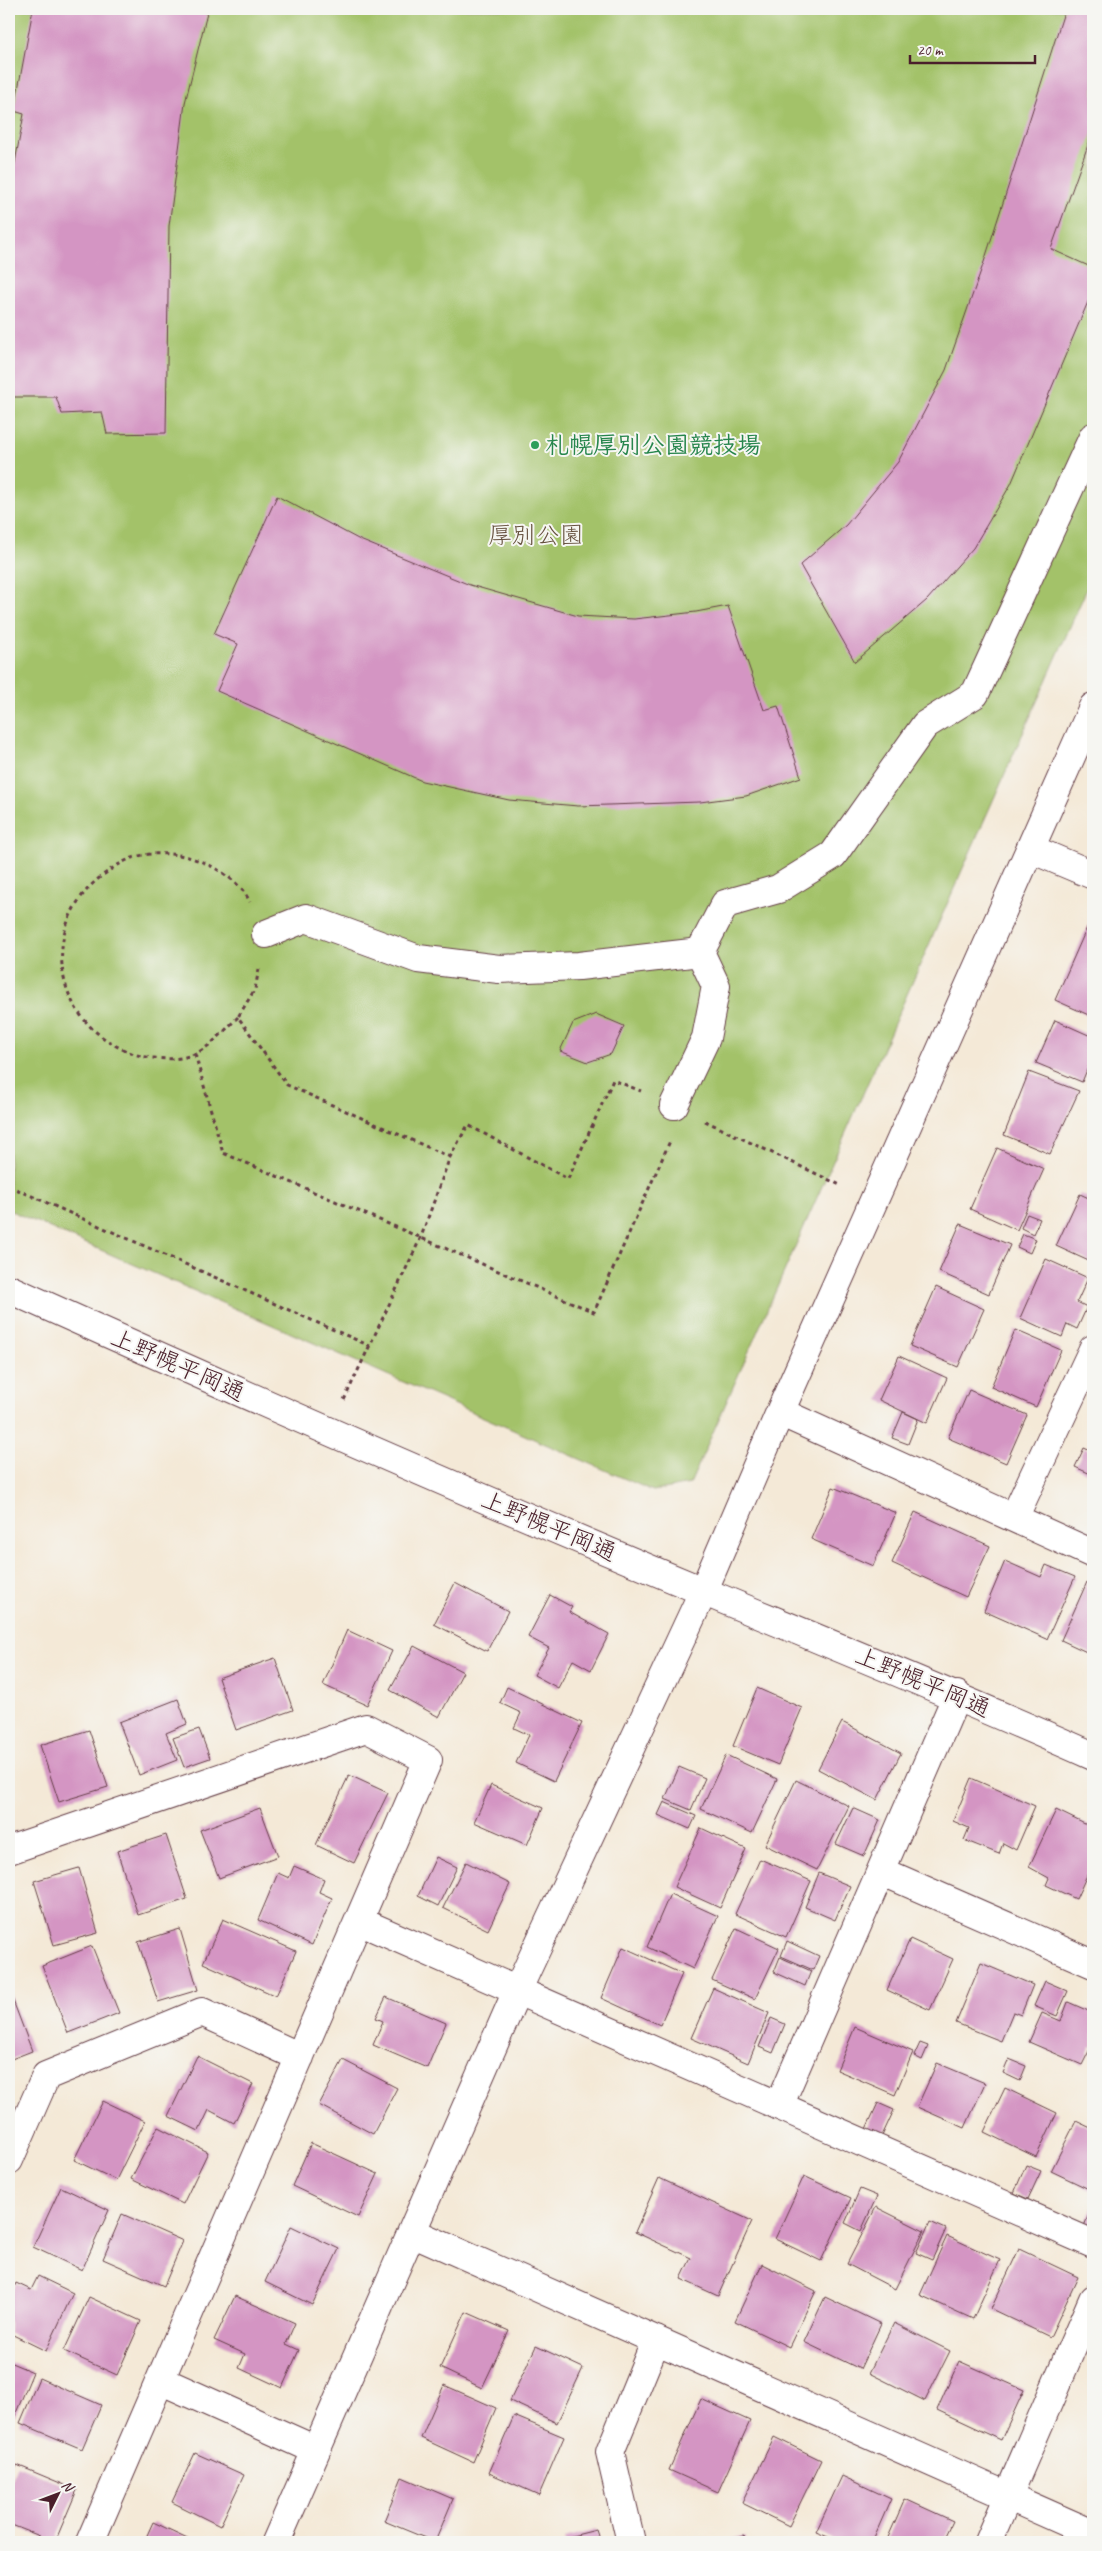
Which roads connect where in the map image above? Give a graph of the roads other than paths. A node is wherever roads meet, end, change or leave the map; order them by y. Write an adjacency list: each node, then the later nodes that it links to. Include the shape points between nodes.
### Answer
1 (1093, 437): 6 (street, via 975,694 925,725 833,855 778,889 725,904)
2 (1093, 707): 3 (street)
3 (1031, 849): 4 (street); 10 (street)
4 (1093, 875)
5 (266, 934): 6 (street, via 306,918 418,959 499,969 578,966)
6 (700, 952): 7 (street, via 716,986 706,1038)
7 (678, 1108)
8 (9, 1289): 13 (street, 上野幌平岡通, via 328,1432)
9 (1093, 1349): 11 (street)
10 (780, 1412): 11 (street); 13 (street)
11 (1014, 1518): 12 (street)
12 (1093, 1554)
13 (703, 1592): 14 (street, 上野幌平岡通); 20 (street)
14 (957, 1695): 15 (street, 上野幌平岡通); 17 (street)
15 (1093, 1756)
16 (9, 1850): 18 (street, via 366,1728 428,1760)
17 (880, 1871): 19 (street); 22 (street)
18 (359, 1921): 20 (street); 21 (street)
19 (1093, 1964)
20 (517, 1991): 22 (street); 24 (street)
21 (300, 2057): 23 (street, via 202,2012 46,2076); 28 (street)
22 (779, 2106): 25 (street)
23 (9, 2160)
24 (412, 2232): 27 (street); 29 (street)
25 (1093, 2244)
26 (1093, 2300): 30 (street)
27 (656, 2340): 30 (street); 34 (street, via 610,2452)
28 (160, 2380): 29 (street); 32 (street)
29 (316, 2450): 33 (street)
30 (1008, 2495): 31 (street); 35 (street)
31 (1093, 2534)
32 (90, 2542)
33 (276, 2542)
34 (631, 2542)
35 (988, 2542)

